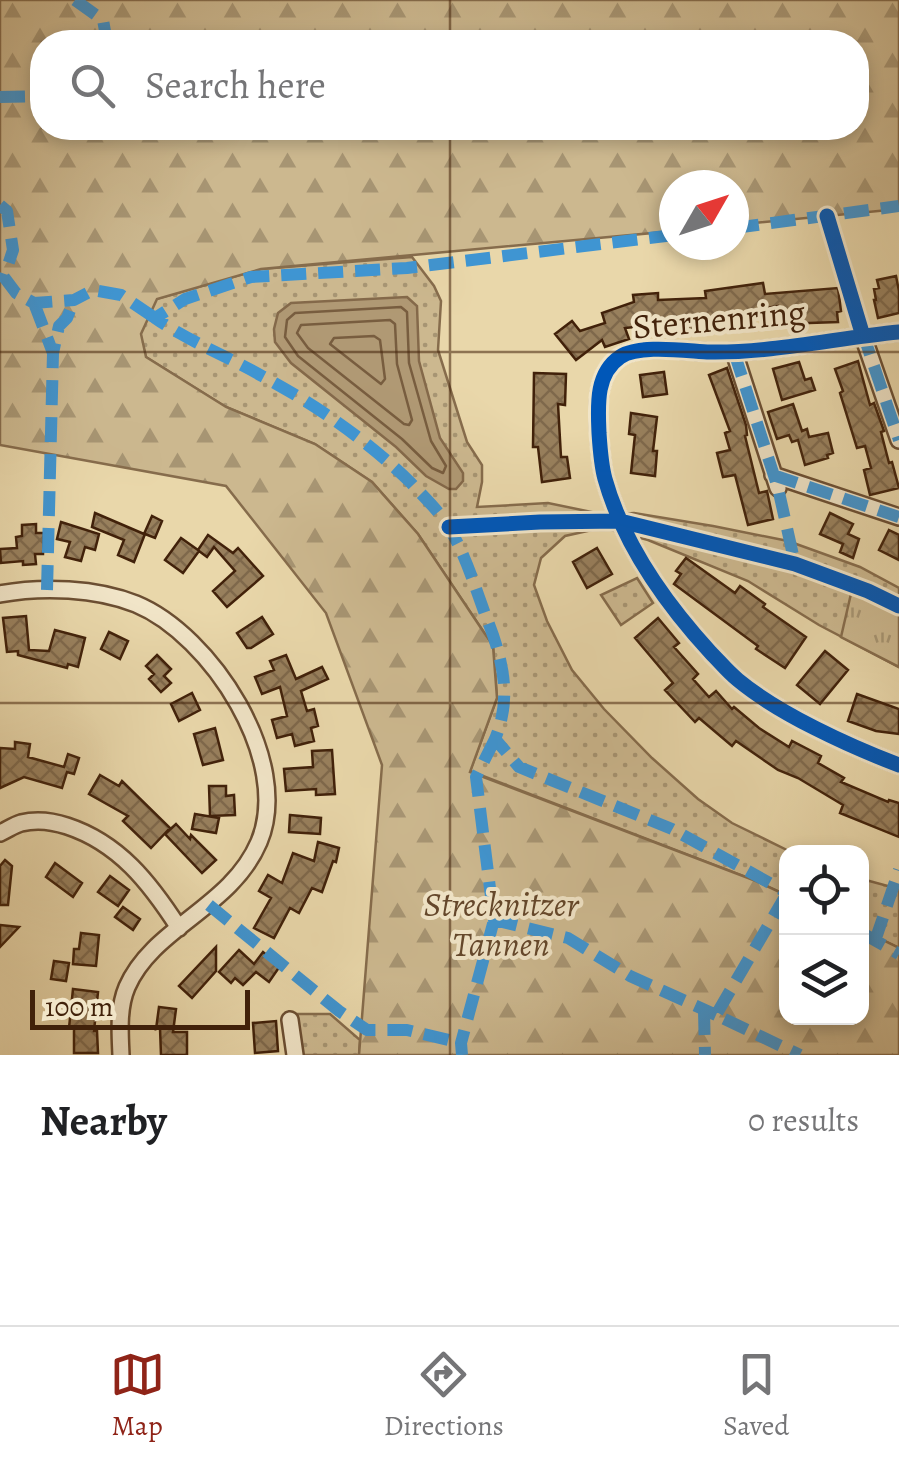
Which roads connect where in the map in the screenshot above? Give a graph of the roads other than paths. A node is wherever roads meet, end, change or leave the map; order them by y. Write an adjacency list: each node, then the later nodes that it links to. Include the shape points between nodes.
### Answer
1 (899, 332): 2 (street, Sternenring)
2 (864, 336): 3 (street, Sternenring); 4 (street)
3 (734, 352): 5 (street, via 775,482); 7 (street, Sternenring, via 642,350 610,364 598,391 599,432 604,476 622,528 694,634 737,680)
4 (899, 440)
5 (899, 518)
6 (0, 594): 9 (street, via 78,592 135,604 192,642 244,718 266,781 260,840 233,884)
7 (899, 765)
8 (0, 834): 9 (street, via 50,820 88,833 123,857)
9 (179, 928): 11 (street, via 141,963 126,990)
10 (290, 1020): 12 (street)
11 (121, 1055)
12 (295, 1055)

